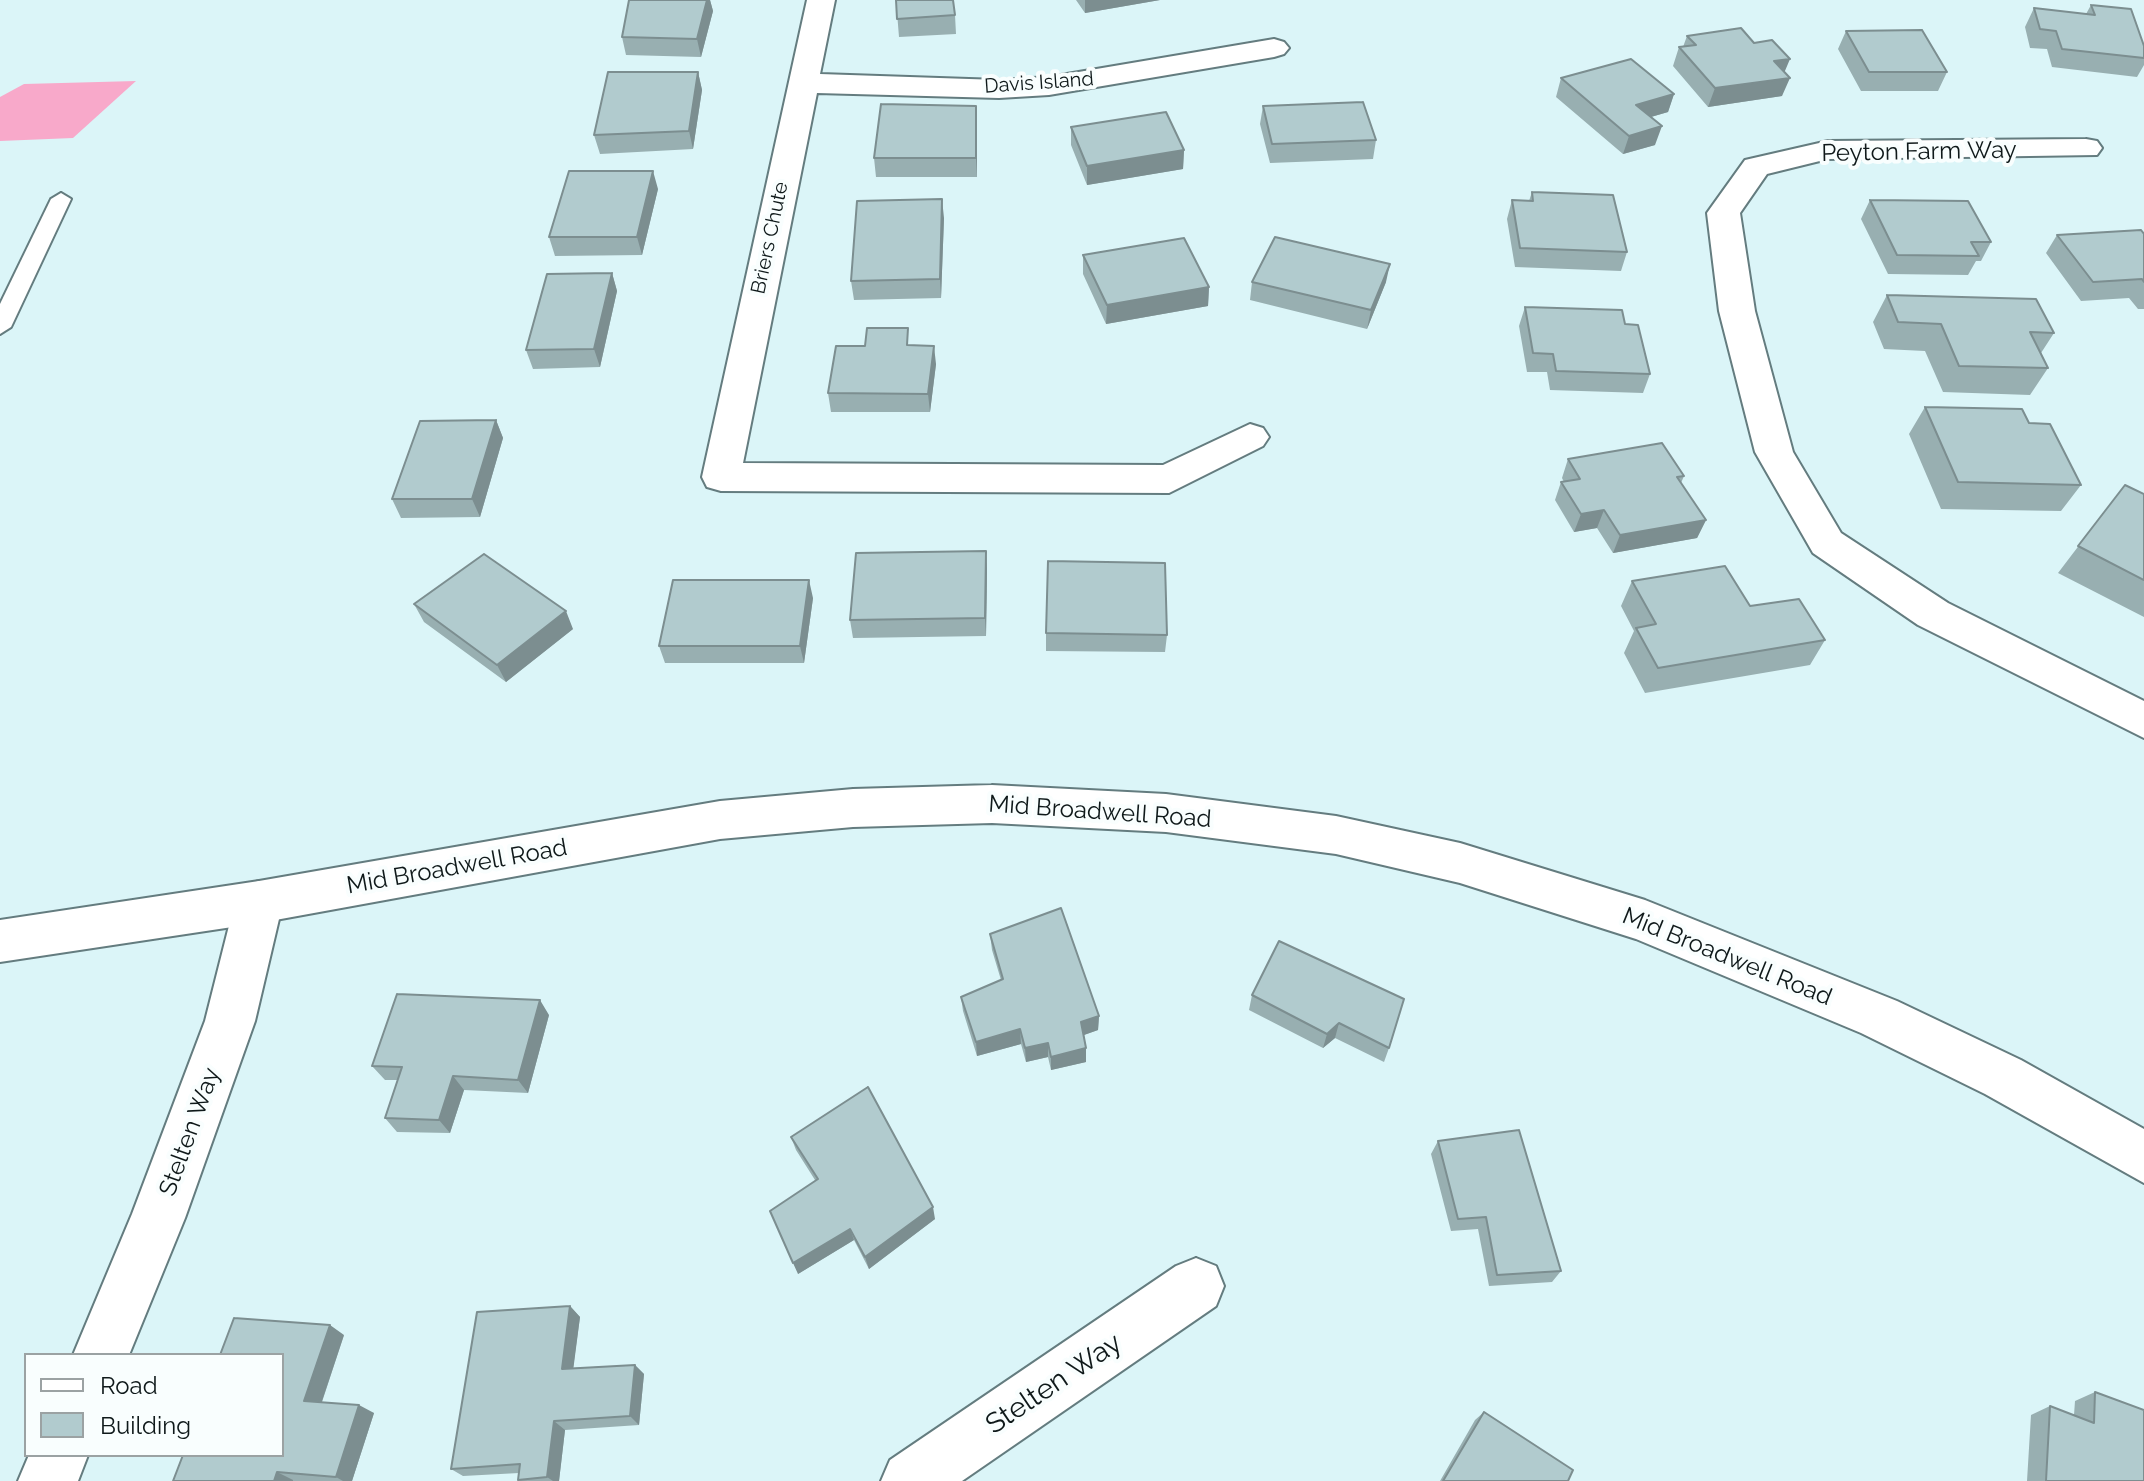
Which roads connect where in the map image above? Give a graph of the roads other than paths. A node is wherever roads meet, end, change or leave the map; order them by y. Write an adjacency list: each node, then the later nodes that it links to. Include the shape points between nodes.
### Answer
1 (821, 0): 3 (street, Briers Chute)
2 (1274, 48): 3 (street, Davis Island, via 1049,86)
3 (802, 83): 7 (street, Briers Chute, via 721,477 1169,479)
4 (2086, 148): 8 (street, Peyton Farm Way, via 1828,150 1756,167 1723,213 1737,311 1774,452 1827,543 1933,614)
5 (61, 199): 6 (lane)
6 (0, 327)
7 (1250, 437)
8 (2144, 721)
9 (259, 902): 10 (street, Mid Broadwell Road); 11 (street, Mid Broadwell Road, via 720,820 853,808 992,804 1197,817 1336,835 1460,863 1645,921 1879,1017); 13 (street, Stelten Way, via 230,1021)
10 (0, 941)
11 (2141, 1144)
12 (1196, 1286): 16 (street, Stelten Way)
13 (102, 1353)
14 (58, 1457): 15 (street)
15 (48, 1481)
16 (911, 1481)

